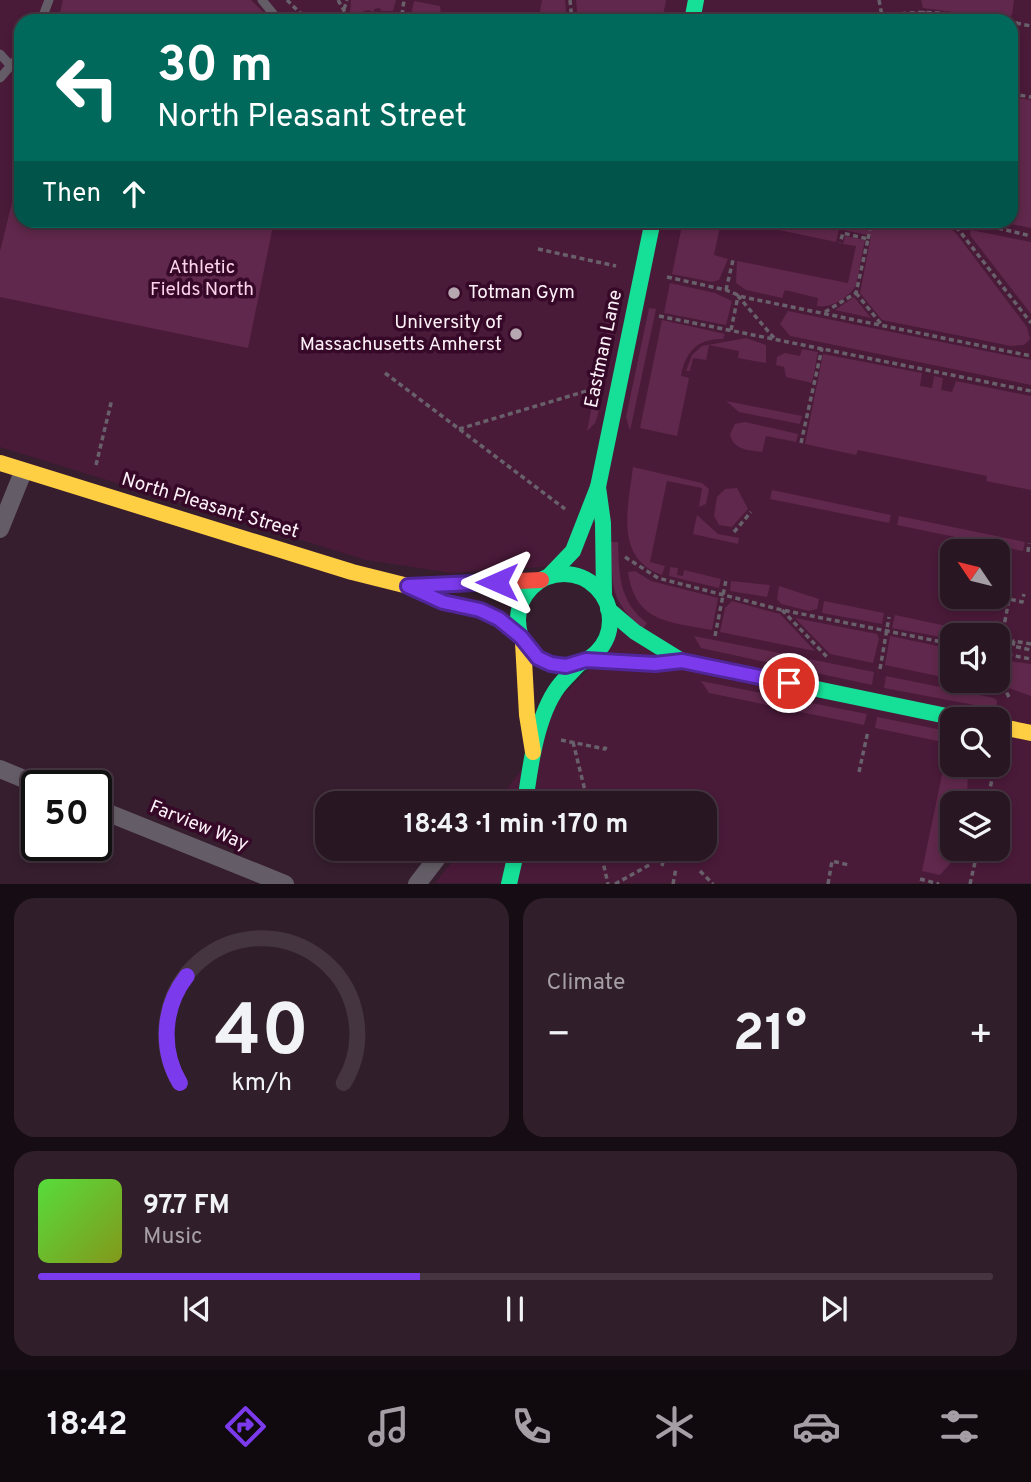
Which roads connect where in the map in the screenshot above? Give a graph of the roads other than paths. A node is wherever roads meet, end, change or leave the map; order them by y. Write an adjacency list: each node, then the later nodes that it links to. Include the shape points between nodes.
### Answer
1 (261, 0): 2 (lane)
2 (273, 14)
3 (0, 54): 5 (lane)
4 (14, 62): 5 (lane)
5 (11, 66): 6 (lane)
6 (0, 78)
7 (651, 228): 10 (main road, Eastman Lane)
8 (0, 463): 9 (main road, North Pleasant Street)
9 (23, 472): 11 (street); 13 (main road, North Pleasant Street)
10 (598, 486): 12 (main road, Eastman Lane, via 573,551); 14 (main road, Eastman Lane)
11 (0, 529)
12 (545, 578): 13 (main road, North Pleasant Street); 14 (main road, via 579,576); 15 (main road, via 519,608)
13 (408, 586): 15 (main road, North Pleasant Street, via 443,602 480,610 499,619)
14 (606, 602): 16 (main road, via 634,635); 17 (main road, via 604,643)
15 (522, 640): 17 (main road, via 538,658 551,664); 21 (main road)
16 (682, 661): 17 (main road); 18 (main road)
17 (583, 662): 21 (main road, via 557,688)
18 (940, 715)
19 (1010, 729): 20 (main road)
20 (1031, 733)
21 (533, 752): 24 (main road)
22 (0, 769): 23 (street)
23 (21, 778)
24 (527, 791)
25 (112, 814): 28 (street, Farview Way)
26 (435, 861): 29 (street)
27 (514, 861): 30 (main road)
28 (285, 884)
29 (417, 884)
30 (509, 884)

